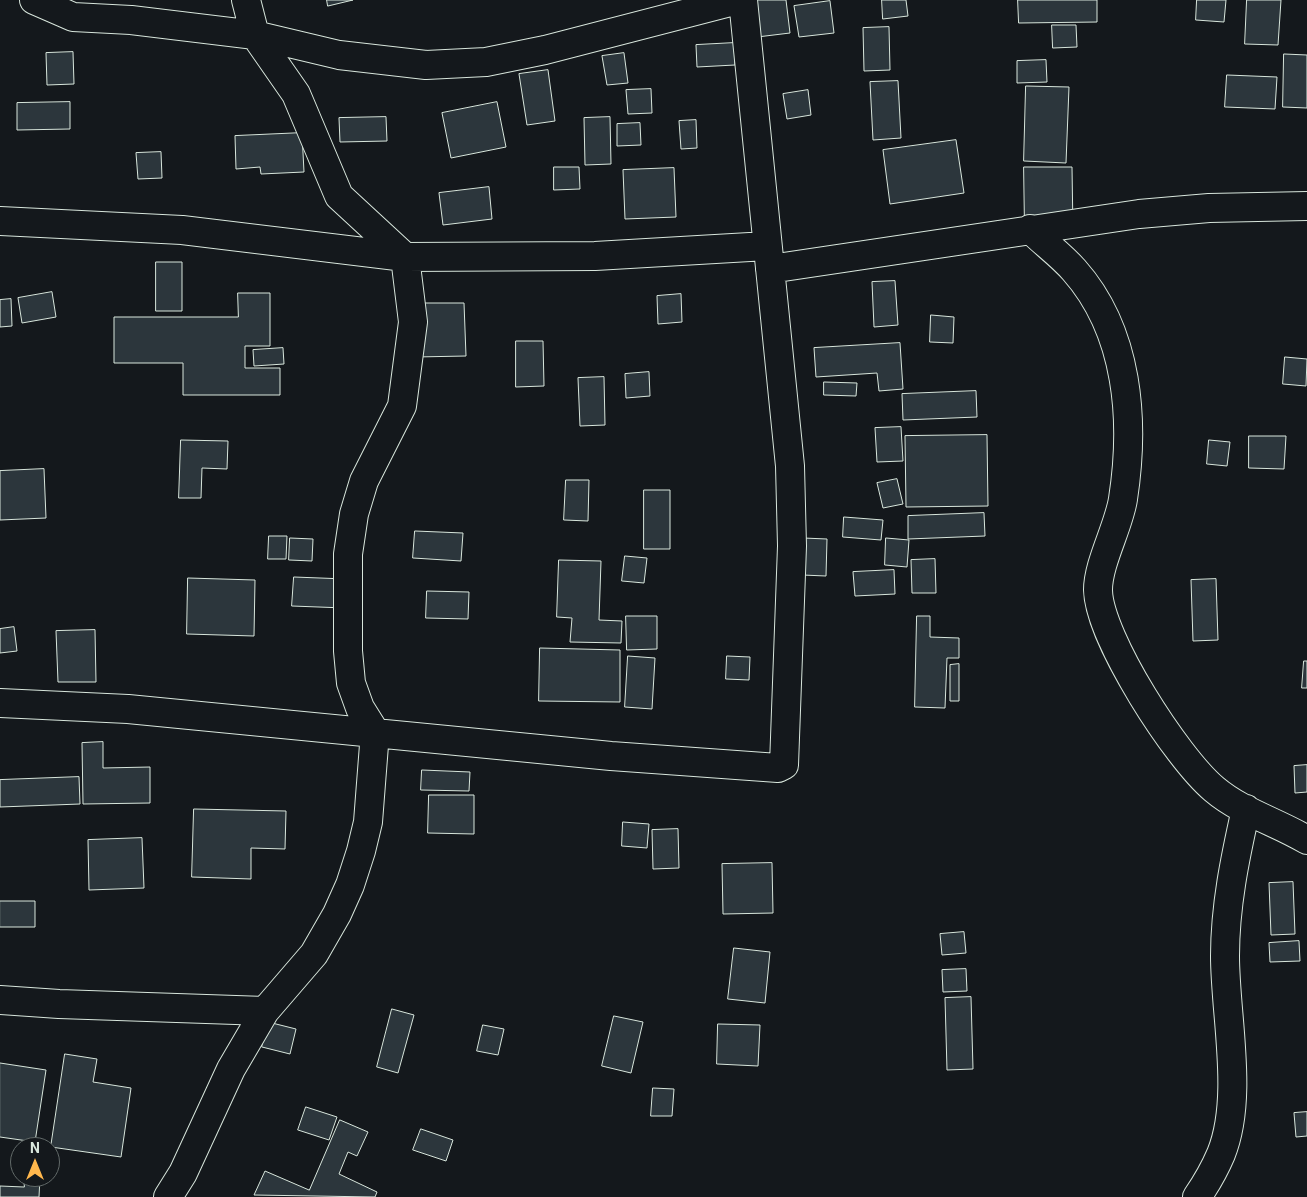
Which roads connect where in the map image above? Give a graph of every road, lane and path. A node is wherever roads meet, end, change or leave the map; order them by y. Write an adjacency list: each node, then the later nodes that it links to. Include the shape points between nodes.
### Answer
1 (34, 0): 5 (street, via 73,17 131,20)
2 (246, 0): 5 (street)
3 (738, 0): 5 (street, via 486,62 426,66 381,61 339,55)
4 (743, 0): 10 (street)
5 (255, 35): 9 (street, via 296,94 339,196)
6 (1307, 206): 8 (street, via 1148,213)
7 (0, 221): 9 (street, via 182,230)
8 (1030, 229): 10 (street); 13 (street, via 1074,270 1098,304 1117,348 1128,396 1123,500 1098,589 1103,615 1119,653 1188,763 1215,790)
9 (405, 257): 10 (street); 12 (street, via 413,322 402,406 364,481 354,514 348,554 351,683 360,708)
10 (768, 258): 12 (street, via 790,466 792,546 784,765 778,768 611,756)
11 (0, 703): 12 (street, via 128,709)
12 (375, 732): 16 (street, via 368,822 350,885 314,954)
13 (1246, 809): 14 (street); 18 (street, via 1227,912 1225,958 1230,1025 1230,1122 1221,1153)
14 (1307, 840)
15 (0, 1000): 16 (street)
16 (265, 1011): 17 (street, via 231,1069 183,1173)
17 (168, 1197)
18 (1197, 1197)

